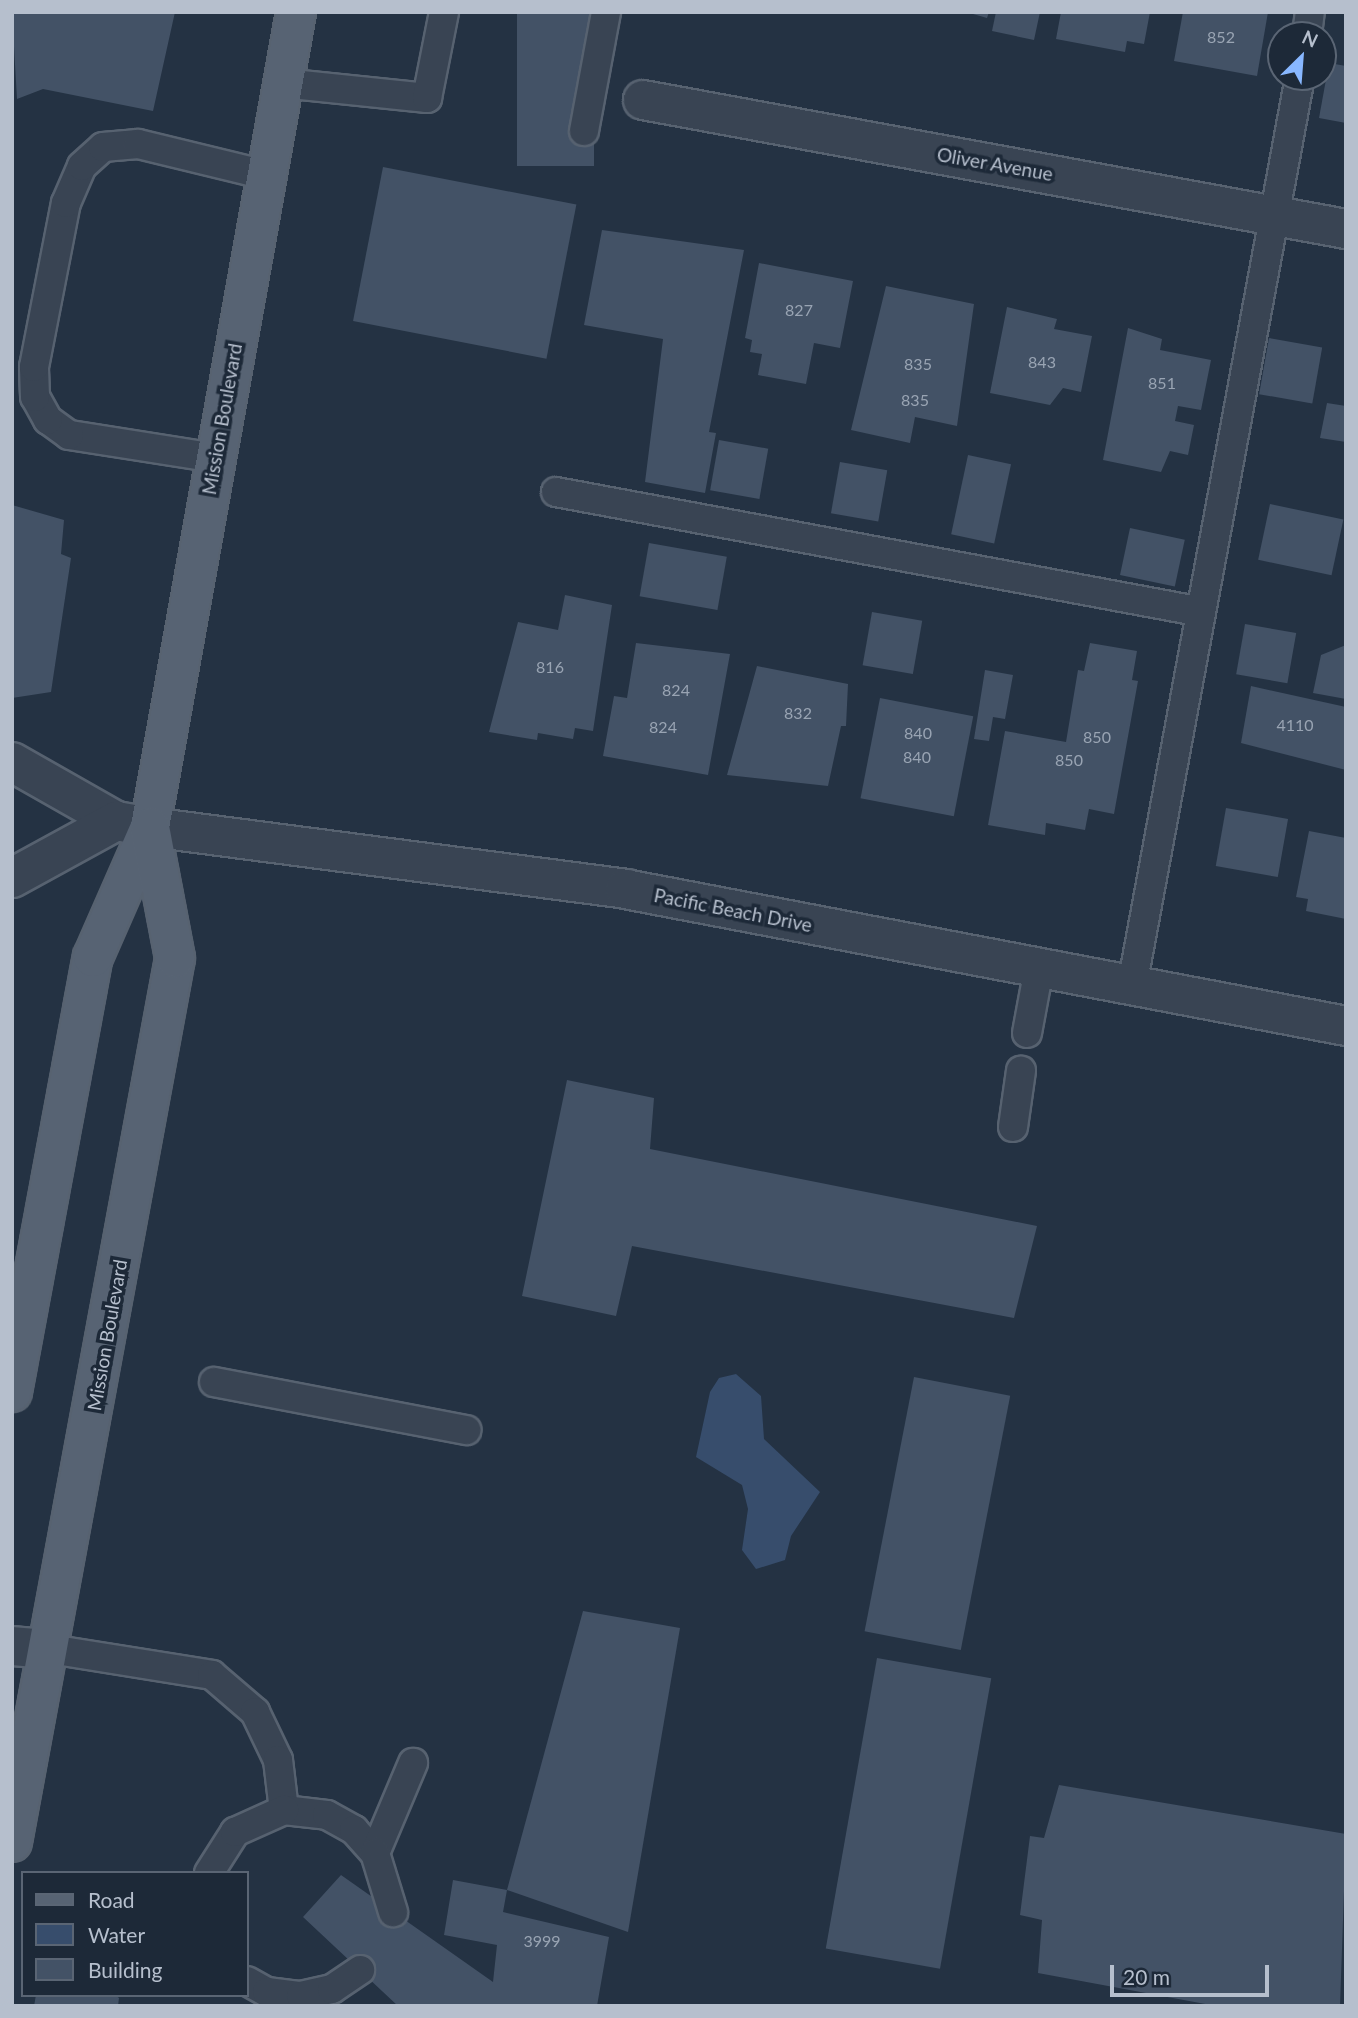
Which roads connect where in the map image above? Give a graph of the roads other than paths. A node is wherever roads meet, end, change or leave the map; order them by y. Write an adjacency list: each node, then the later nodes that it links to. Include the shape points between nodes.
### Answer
1 (296, 12): 4 (main road, Mission Boulevard)
2 (444, 12): 4 (lane, via 427,98)
3 (606, 12): 7 (lane)
4 (282, 83): 8 (main road, Mission Boulevard)
5 (1298, 91): 9 (lane)
6 (643, 100): 9 (street, Oliver Avenue)
7 (584, 131)
8 (266, 175): 11 (main road, Mission Boulevard); 11 (lane, via 138,144 103,147 82,166 66,203 34,367 35,397 48,419 69,435)
9 (1277, 215): 10 (street, Oliver Avenue); 13 (lane)
10 (1346, 229)
11 (216, 458): 15 (main road, Mission Boulevard)
12 (556, 492): 13 (lane)
13 (1197, 611): 18 (lane)
14 (12, 762): 15 (street, Pacific Beach Drive)
15 (133, 824): 16 (street); 17 (street, Pacific Beach Drive, via 625,889); 23 (main road, Mission Boulevard, via 93,957); 28 (main road, Mission Boulevard, via 175,958)
16 (12, 878)
17 (1040, 968): 18 (street, Pacific Beach Drive); 20 (lane)
18 (1132, 986): 19 (street, Pacific Beach Drive)
19 (1346, 1026)
20 (1027, 1032)
21 (1021, 1072): 22 (lane)
22 (1013, 1126)
23 (21, 1292): 25 (main road, Mission Boulevard)
24 (214, 1382): 26 (lane)
25 (12, 1392)
26 (466, 1430)
27 (12, 1646): 28 (street)
28 (50, 1649): 30 (lane, via 212,1675 255,1712 278,1760); 31 (main road, Mission Boulevard)
29 (413, 1763): 32 (lane)
30 (284, 1810): 32 (lane, via 327,1815 354,1830); 33 (lane, via 235,1832)
31 (12, 1842)
32 (375, 1853): 34 (lane)
33 (210, 1871)
34 (393, 1912)
35 (360, 1970): 36 (lane, via 332,1989 301,1996 267,1992)
36 (248, 1982)

